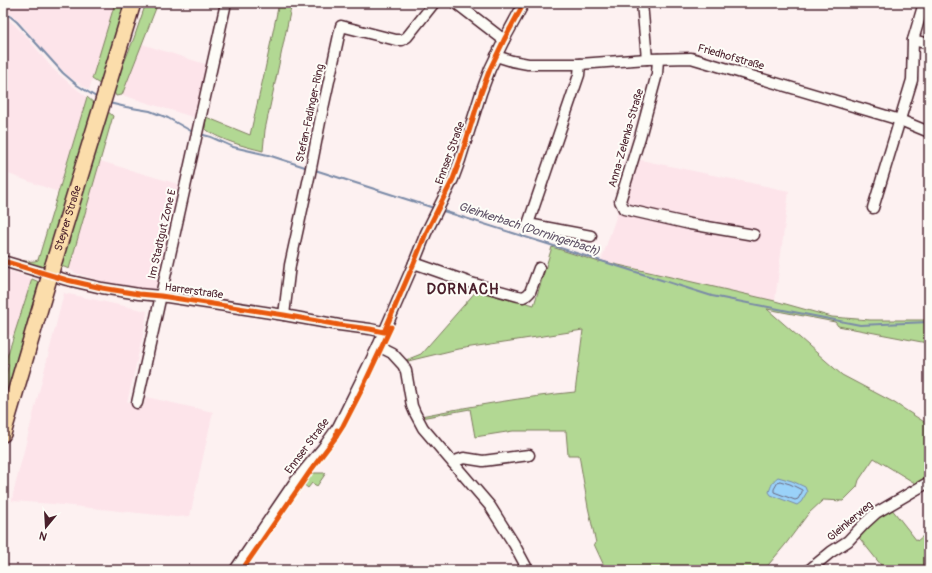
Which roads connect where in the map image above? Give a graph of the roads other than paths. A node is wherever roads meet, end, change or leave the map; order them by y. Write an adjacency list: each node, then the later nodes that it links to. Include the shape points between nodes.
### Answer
1 (133, 3): 28 (highway, Steyrer Straße, bridge)
2 (226, 3): 23 (street, Im Stadtgut Zone E)
3 (434, 3): 24 (street, Stefan-Fadinger-Ring, via 402,40 341,26 290,266)
4 (456, 3): 8 (street)
5 (524, 3): 8 (street, Ennser Straße)
6 (642, 3): 12 (street)
7 (924, 3): 9 (street)
8 (504, 40): 11 (street, Ennser Straße)
9 (913, 40): 10 (street); 15 (street, via 912,80)
10 (929, 44)
11 (496, 56): 14 (street, Friedhofstraße, via 528,64); 21 (street, Ennser Straße, via 453,179)
12 (647, 59): 13 (street, Friedhofstraße); 14 (street, Friedhofstraße)
13 (658, 59): 15 (street, Friedhofstraße, via 691,58); 18 (street, Anna-Zelenka-Straße, via 657,74 620,201 624,209)
14 (580, 64): 19 (street, via 579,74 528,224)
15 (900, 120): 16 (street, Friedhofstraße); 17 (street)
16 (929, 132)
17 (873, 208)
18 (754, 235)
19 (591, 236)
20 (3, 261): 23 (street, Harrerstraße, via 89,285)
21 (414, 263): 22 (street, via 471,283 523,297 530,292); 25 (street, Ennser Straße)
22 (539, 268)
23 (161, 296): 24 (street, Harrerstraße); 27 (street, Im Stadtgut Zone E)
24 (284, 315): 25 (street, Harrerstraße)
25 (384, 332): 26 (street, Ennser Straße)
26 (378, 346): 30 (street, via 392,353 403,365 412,406 419,422); 32 (street, Ennser Straße, via 338,427 294,483)
27 (137, 403)
28 (3, 434)
29 (529, 455): 30 (street, via 482,461 464,458)
30 (453, 463): 33 (street, via 490,506)
31 (929, 482): 34 (street, Gleinkerweg, via 876,513 848,541)
32 (235, 570)
33 (528, 570)
34 (809, 570)

